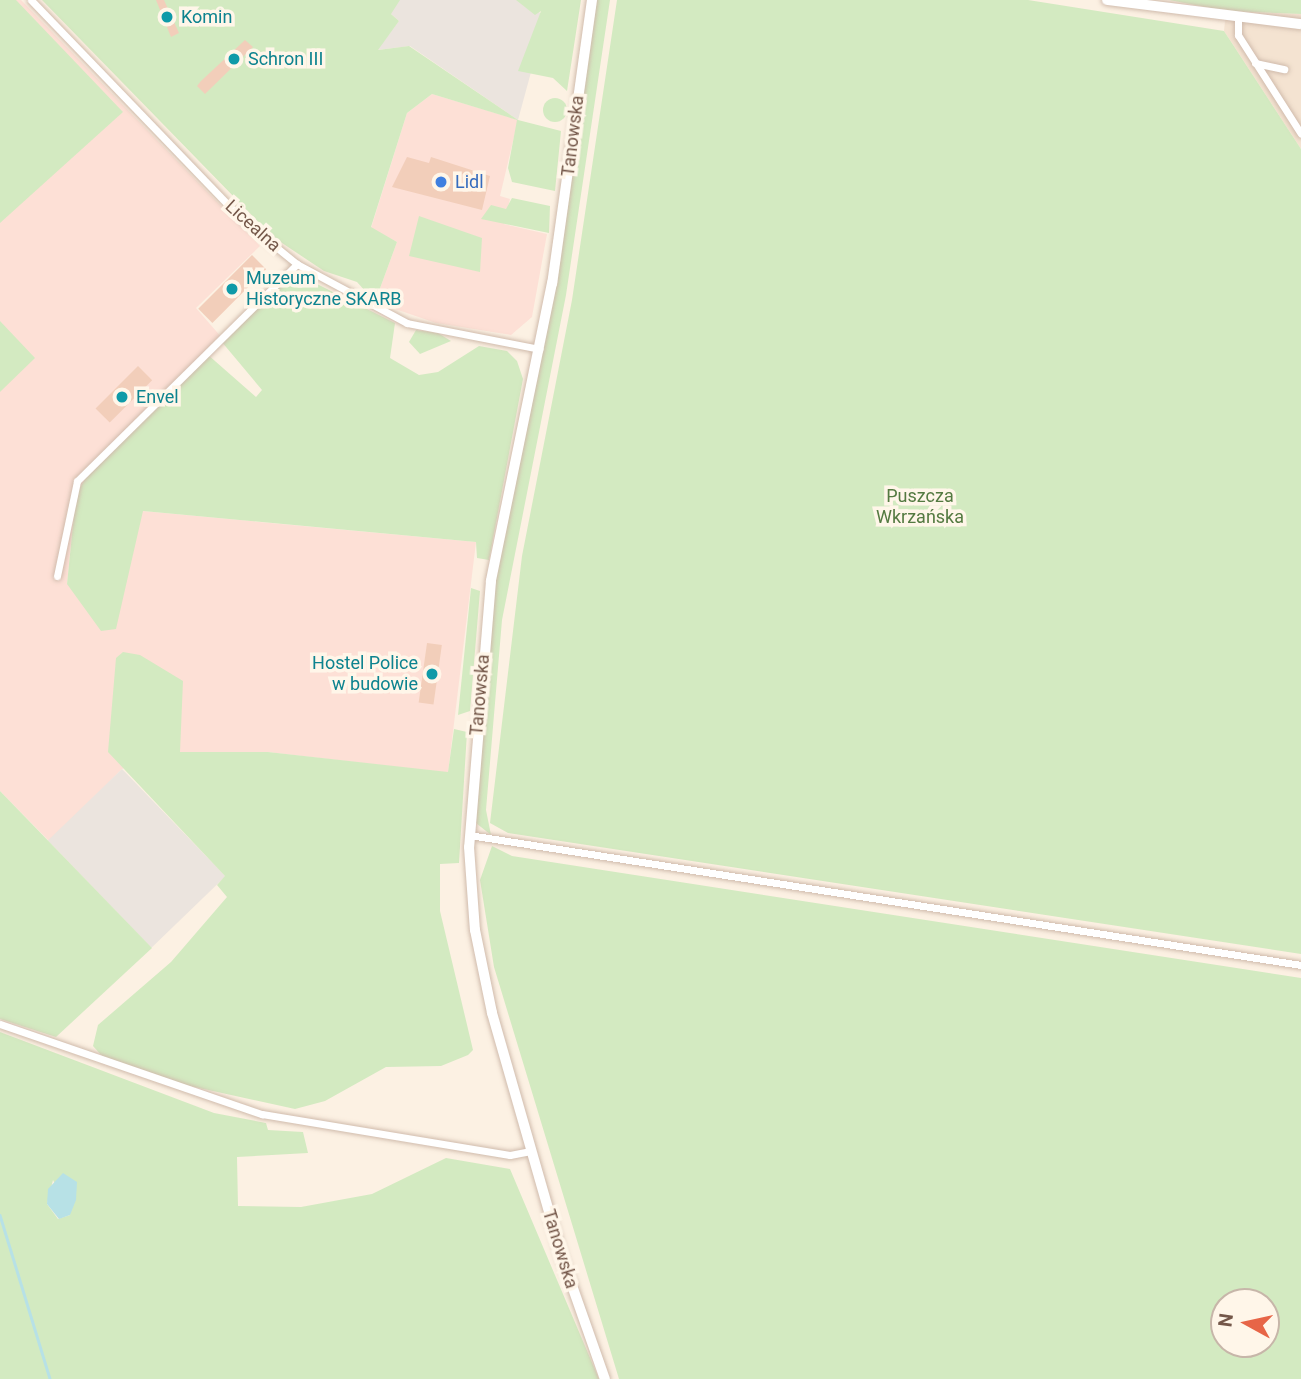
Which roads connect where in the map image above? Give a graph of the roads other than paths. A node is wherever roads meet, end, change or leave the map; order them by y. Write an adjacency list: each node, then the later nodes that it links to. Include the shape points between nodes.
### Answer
1 (31, 0): 9 (street, Licealna, via 244,221)
2 (592, 0): 10 (main road, Tanowska)
3 (1107, 0): 4 (main road)
4 (1238, 20): 5 (main road); 6 (street, via 1238,35)
5 (1301, 24)
6 (1255, 63): 7 (street); 8 (street)
7 (1284, 69)
8 (1301, 134)
9 (297, 264): 10 (street, Licealna, via 407,323); 11 (street, via 76,481)
10 (539, 349): 12 (main road, Tanowska, via 491,581)
11 (57, 576)
12 (469, 835): 13 (street); 15 (main road, Tanowska, via 477,948)
13 (1301, 965)
14 (0, 1024): 15 (street, via 262,1114 514,1155)
15 (531, 1151): 16 (main road, Tanowska)
16 (605, 1379)

